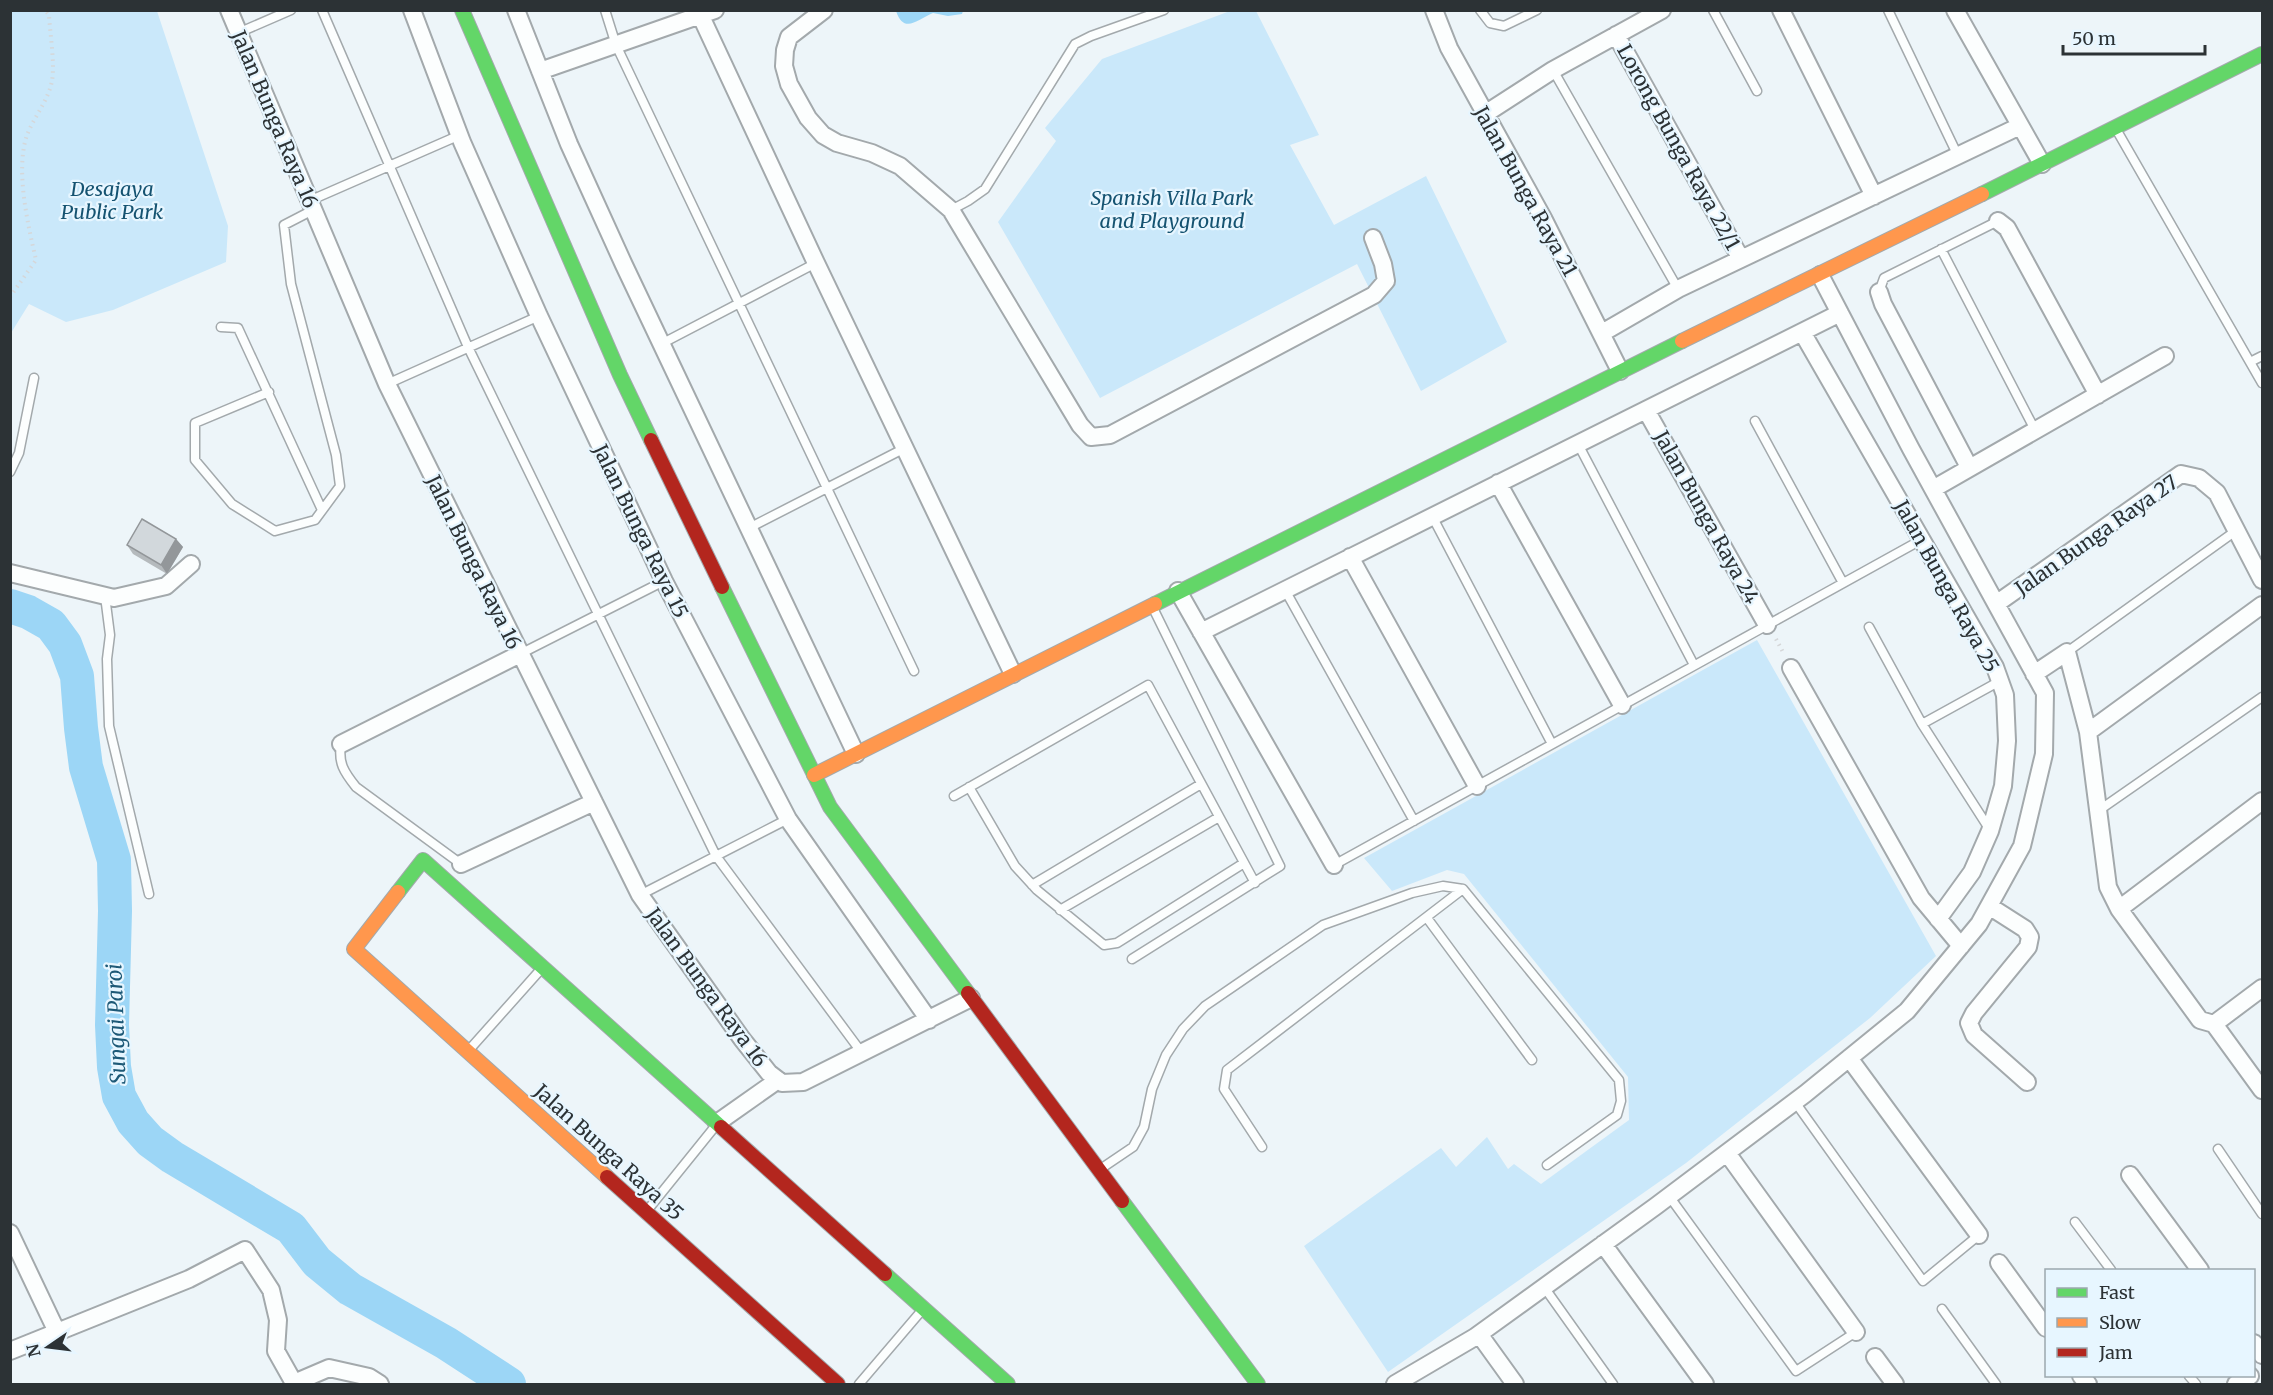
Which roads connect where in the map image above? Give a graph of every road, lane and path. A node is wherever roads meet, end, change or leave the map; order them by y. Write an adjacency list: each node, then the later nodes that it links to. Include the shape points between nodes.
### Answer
1 (45, 10): 45 (path, via 49,15 52,80 27,136 22,167 28,228 36,260)
2 (229, 10): 20 (street, Jalan Bunga Raya 16)
3 (291, 10): 20 (lane)
4 (322, 10): 33 (lane)
5 (412, 10): 30 (street, Jalan Bunga Raya 15)
6 (462, 10): 109 (street, via 620,375)
7 (516, 10): 25 (street)
8 (605, 10): 22 (lane)
9 (824, 10): 36 (street, via 789,37 785,50 789,84 808,118 837,143 900,166)
10 (1164, 10): 36 (lane, via 1075,44 985,189)
11 (1434, 10): 27 (street, Jalan Bunga Raya 21, via 1449,48)
12 (1480, 10): 13 (lane, via 1490,23 1504,26)
13 (1537, 10)
14 (1662, 10): 21 (street)
15 (1713, 10): 26 (lane)
16 (1780, 10): 34 (street)
17 (1888, 10): 31 (lane)
18 (1955, 10): 28 (street)
19 (704, 12): 22 (street); 41 (street)
20 (238, 33): 35 (street, Jalan Bunga Raya 16)
21 (1616, 35): 24 (street); 40 (street, Lorong Bunga Raya 22/1)
22 (616, 45): 25 (street); 46 (lane)
23 (2262, 54): 29 (street)
24 (1553, 70): 27 (street); 43 (lane)
25 (540, 71): 52 (street, via 569,144)
26 (1757, 91)
27 (1485, 114): 51 (street, Jalan Bunga Raya 21)
28 (2020, 126): 31 (street); 32 (street)
29 (2115, 127): 32 (street); 56 (lane)
30 (459, 135): 33 (lane); 48 (street, Jalan Bunga Raya 15)
31 (1958, 156): 34 (street)
32 (2042, 164): 42 (street)
33 (390, 167): 35 (lane); 53 (lane)
34 (1874, 196): 40 (street)
35 (311, 206): 60 (street, Jalan Bunga Raya 16); 73 (lane, via 284,225 291,284 336,455 340,486)
36 (951, 210): 38 (street, via 1080,425 1091,437 1110,435 1374,295 1386,280)
37 (1998, 221): 39 (lane); 62 (street, via 2007,228)
38 (1373, 237)
39 (1941, 249): 44 (lane, via 1884,278); 65 (lane)
40 (1741, 259): 43 (street)
41 (816, 263): 46 (lane); 67 (street)
42 (1820, 275): 47 (street); 57 (street)
43 (1678, 289): 51 (street)
44 (1879, 292): 68 (street)
45 (10, 297)
46 (738, 303): 52 (lane); 71 (lane)
47 (1840, 313): 50 (street); 72 (street)
48 (539, 316): 53 (lane); 82 (street, Jalan Bunga Raya 15)
49 (221, 327): 61 (lane, via 238,328)
50 (1802, 332): 63 (street); 77 (street, Jalan Bunga Raya 25)
51 (1602, 333): 57 (street, Jalan Bunga Raya 21)
52 (661, 344): 75 (street)
53 (468, 347): 60 (lane); 90 (lane)
54 (2166, 356): 62 (street)
55 (2262, 356): 56 (lane)
56 (2250, 362): 59 (lane)
57 (1620, 371): 85 (street)
58 (34, 378): 69 (lane, via 19,453)
59 (2262, 383)
60 (387, 384): 95 (street, Jalan Bunga Raya 16)
61 (269, 392): 73 (lane); 73 (lane, via 195,423 195,460 232,504 275,531 315,520)
62 (2098, 395): 65 (street)
63 (1646, 410): 66 (street); 91 (street, Jalan Bunga Raya 24)
64 (1755, 421): 83 (lane)
65 (2035, 430): 68 (street)
66 (1578, 444): 70 (street); 96 (lane)
67 (905, 448): 71 (lane); 99 (street)
68 (1969, 467): 72 (street)
69 (10, 472)
70 (1498, 483): 74 (street); 103 (street)
71 (826, 487): 75 (lane); 98 (lane)
72 (1933, 489): 87 (street)
73 (322, 510)
74 (1432, 516): 78 (street); 107 (lane)
75 (749, 528): 108 (street)
76 (2237, 530): 81 (street); 87 (street, Jalan Bunga Raya 27, via 2217,493 2199,478 2181,474); 94 (lane)
77 (1921, 540): 83 (lane); 101 (street, Jalan Bunga Raya 25)
78 (1350, 557): 84 (street); 111 (street)
79 (191, 564): 86 (street, via 166,586 114,598)
80 (10, 573): 86 (street)
81 (2262, 580)
82 (664, 581): 90 (lane); 118 (street, Jalan Bunga Raya 15)
83 (1843, 583): 91 (lane)
84 (1285, 590): 93 (street); 119 (lane)
85 (1178, 591): 88 (street); 93 (street)
86 (105, 596): 128 (lane, via 110,636 109,726)
87 (1996, 604): 100 (street)
88 (1152, 605): 99 (street); 125 (lane, via 1280,866)
89 (2262, 605): 105 (street)
90 (597, 615): 95 (lane); 121 (lane)
91 (1767, 625): 96 (lane); 97 (path)
92 (1869, 627): 104 (lane)
93 (1201, 632): 124 (street)
94 (2067, 652): 100 (street); 105 (street)
95 (520, 654): 106 (street); 115 (street, Jalan Bunga Raya 16)
96 (1694, 665): 103 (lane)
97 (1791, 668): 134 (street, via 1921,898)
98 (914, 671)
99 (1013, 674): 108 (street)
100 (2034, 674): 130 (street, via 2045,693 2044,754 2022,846)
101 (2000, 681): 104 (lane); 120 (street, Jalan Bunga Raya 25, via 2005,694 2007,741 2003,786)
102 (2262, 697): 116 (lane)
103 (1622, 705): 107 (lane)
104 (1922, 724): 120 (lane)
105 (2088, 732): 116 (street)
106 (341, 744): 123 (lane, via 343,770 356,787)
107 (1552, 744): 111 (lane)
108 (856, 754): 109 (street)
109 (814, 775): 139 (street, via 830,807)
110 (1201, 784): 112 (lane, via 1148,686); 117 (lane); 126 (lane)
111 (1477, 786): 119 (lane)
112 (969, 787): 113 (lane); 126 (lane, via 1015,866)
113 (954, 796)
114 (2262, 801): 131 (street)
115 (594, 802): 123 (street); 129 (street, Jalan Bunga Raya 16)
116 (2098, 811): 131 (street, via 2108,887)
117 (1219, 817): 122 (lane); 132 (lane)
118 (788, 819): 121 (lane); 140 (street, Jalan Bunga Raya 15)
119 (1414, 821): 124 (lane)
120 (1990, 831): 134 (street, Jalan Bunga Raya 25, via 1972,872)
121 (716, 856): 129 (lane); 143 (lane)
122 (1244, 863): 125 (lane); 132 (lane, via 1117,943 1104,945)
123 (461, 864)
124 (1334, 865)
125 (1255, 883): 136 (lane)
126 (1032, 885): 132 (lane)
127 (1463, 890): 133 (lane); 154 (lane, via 1619,1080 1621,1101 1617,1115); 155 (lane, via 1443,886 1412,893 1323,925 1205,1006 1166,1055 1152,1089 1144,1127 1133,1147)
128 (149, 894)
129 (640, 895): 146 (street, Jalan Bunga Raya 16, via 742,1039)
130 (1989, 906): 135 (street); 147 (street, via 2025,929 2030,937 2028,947 1969,1023 1974,1035)
131 (2119, 909): 141 (street, via 2200,1020)
132 (1060, 910)
133 (1427, 918): 145 (lane); 151 (lane, via 1227,1070 1224,1089)
134 (1938, 919): 135 (street)
135 (1961, 946): 144 (street, via 1906,1011)
136 (1132, 958)
137 (543, 968): 142 (lane); 142 (street, Jalan Bunga Raya 35, via 423,860 354,949); 150 (street)
138 (2262, 988): 141 (street)
139 (971, 998): 140 (street); 155 (street)
140 (929, 1020): 143 (street)
141 (2214, 1024): 148 (street)
142 (468, 1051): 158 (street, Jalan Bunga Raya 35)
143 (862, 1053): 146 (street, via 803,1082)
144 (1849, 1058): 149 (street); 162 (street)
145 (1532, 1060)
146 (778, 1080): 150 (street)
147 (2027, 1082)
148 (2262, 1090)
149 (1795, 1102): 153 (street); 162 (lane, via 1923,1281)
150 (717, 1124): 158 (lane); 168 (street)
151 (1262, 1147)
152 (2218, 1149): 159 (lane)
153 (1727, 1153): 157 (street); 172 (street)
154 (1547, 1166)
155 (1098, 1170): 181 (street)
156 (2130, 1175): 166 (street)
157 (1669, 1195): 163 (street); 172 (lane, via 1796,1371)
158 (646, 1212): 178 (street, Jalan Bunga Raya 35)
159 (2262, 1214)
160 (2075, 1222): 165 (lane)
161 (10, 1233): 171 (street)
162 (1979, 1235)
163 (1603, 1244): 167 (street); 184 (street)
164 (1999, 1263): 170 (street)
165 (2110, 1269)
166 (2199, 1269)
167 (1544, 1287): 173 (street); 183 (lane)
168 (924, 1307): 179 (lane); 180 (street)
169 (1942, 1309): 186 (lane)
170 (2045, 1327)
171 (57, 1332): 174 (street); 177 (street, via 189,1278 245,1250 271,1290 278,1320 276,1351 294,1383 329,1368 369,1377)
172 (1856, 1332)
173 (1479, 1334): 176 (street); 182 (street)
174 (10, 1351)
175 (1875, 1356): 185 (street)
176 (1405, 1382)
177 (380, 1384)
178 (838, 1384)
179 (859, 1384)
180 (1008, 1384)
181 (1258, 1384)
182 (1515, 1384)
183 (1613, 1384)
184 (1705, 1384)
185 (1895, 1384)
186 (1996, 1384)

